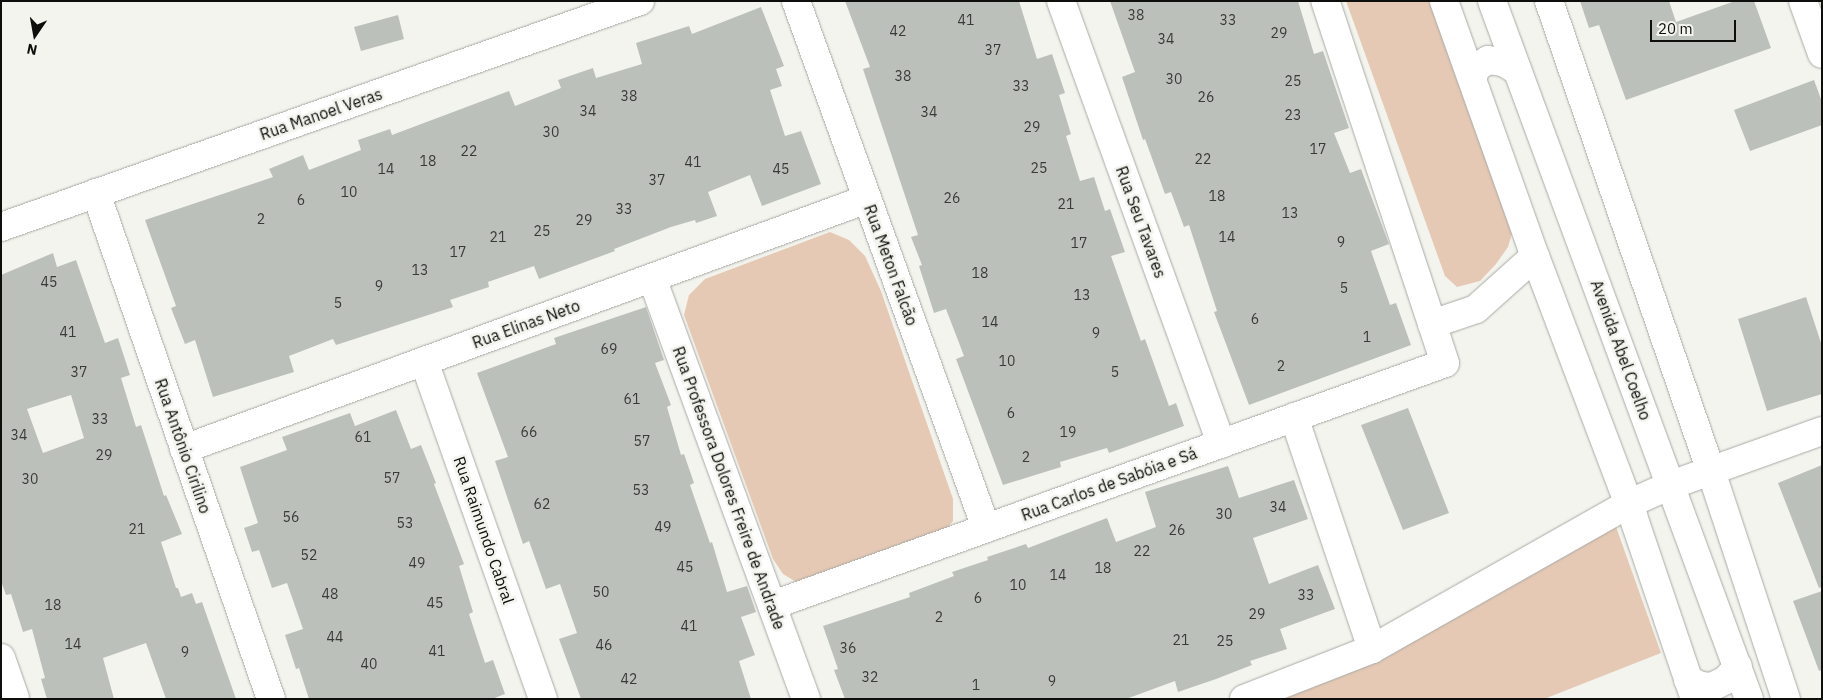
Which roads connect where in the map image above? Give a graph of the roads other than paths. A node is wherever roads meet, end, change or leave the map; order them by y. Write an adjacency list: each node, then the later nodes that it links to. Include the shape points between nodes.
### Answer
1 (640, 1): 14 (street, Rua Manoel Veras)
2 (796, 1): 15 (street, Rua Meton Falcão)
3 (1061, 1): 23 (street, Rua Seu Tavares)
4 (1325, 1): 19 (street)
5 (1444, 1): 10 (street)
6 (1492, 1): 9 (street, Avenida Abel Coelho)
7 (1549, 1): 25 (street)
8 (1803, 1): 11 (street)
9 (1502, 28): 10 (street, via 1486,45 1472,46); 12 (street, Avenida Abel Coelho)
10 (1458, 40): 13 (street)
11 (1822, 54)
12 (1518, 71): 13 (street, via 1503,62 1488,60 1477,67); 26 (street, Avenida Abel Coelho)
13 (1472, 78): 17 (street)
14 (96, 193): 16 (street, Rua Manoel Veras); 24 (street, Rua Antônio Cirilino)
15 (868, 199): 18 (street, Rua Elinas Neto); 28 (street, Rua Meton Falcão)
16 (1, 227)
17 (1534, 256): 19 (street, via 1476,309); 27 (street)
18 (652, 278): 20 (street, Rua Elinas Neto); 29 (street, Rua Professora Dolores Freire de Andrade)
19 (1432, 324): 21 (street, Rua Carlos de Sabóia e Sá, via 1445,363)
20 (424, 361): 24 (street, Rua Elinas Neto); 36 (street, Rua Raimundo Cabral)
21 (1294, 417): 23 (street, Rua Carlos de Sabóia e Sá); 30 (street)
22 (1822, 431): 25 (street)
23 (1221, 444): 28 (street, Rua Carlos de Sabóia e Sá)
24 (184, 449): 35 (street, Rua Antônio Cirilino)
25 (1711, 471): 26 (street); 40 (street)
26 (1671, 485): 27 (street); 32 (street, Avenida Abel Coelho)
27 (1628, 504): 30 (street); 33 (street)
28 (986, 528): 29 (street, Rua Carlos de Sabóia e Sá)
29 (773, 605): 37 (street, Rua Professora Dolores Freire de Andrade)
30 (1372, 649): 38 (street)
31 (1, 658): 34 (street)
32 (1738, 666): 33 (street, via 1726,680 1712,687 1701,686); 39 (street, Avenida Abel Coelho)
33 (1692, 690)
34 (15, 698)
35 (271, 699)
36 (543, 699)
37 (806, 699)
38 (1244, 699)
39 (1749, 699)
40 (1786, 699)

